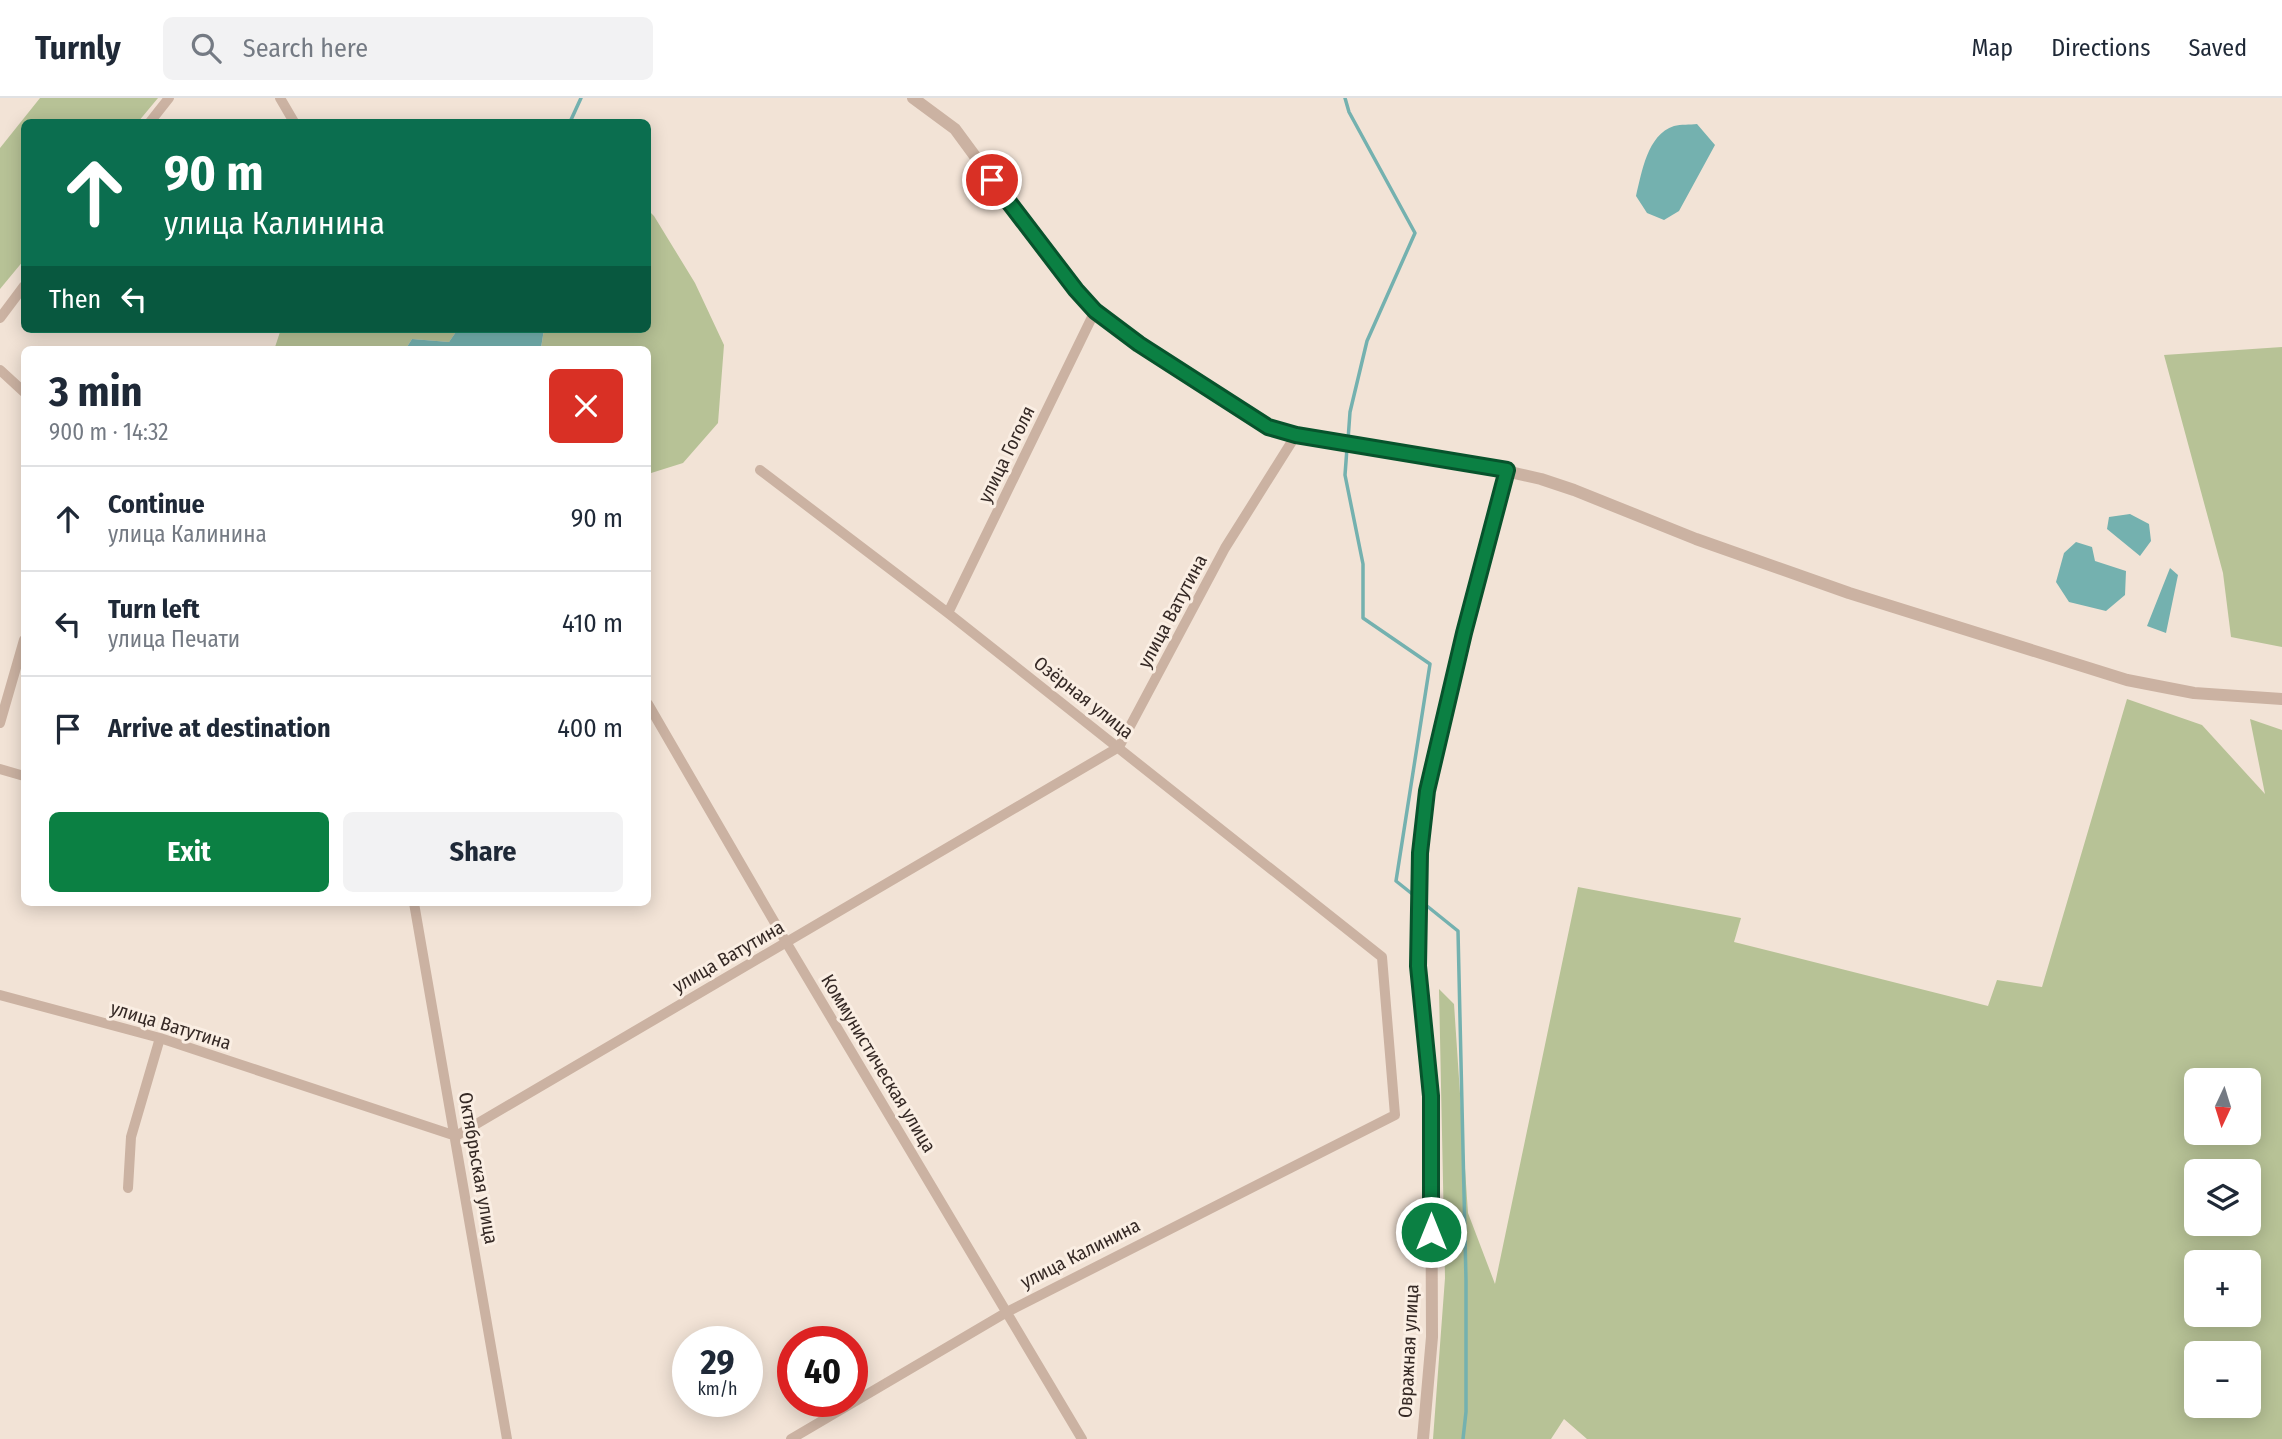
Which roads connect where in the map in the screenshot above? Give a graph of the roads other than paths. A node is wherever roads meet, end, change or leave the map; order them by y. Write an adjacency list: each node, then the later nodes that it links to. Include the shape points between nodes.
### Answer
1 (169, 98): 4 (street)
2 (280, 98): 5 (street)
3 (913, 98): 7 (street, via 956,130)
4 (152, 119)
5 (292, 119)
6 (21, 290): 8 (street)
7 (1095, 311): 11 (street, via 1268,427); 14 (street, улица Гоголя)
8 (0, 318)
9 (0, 370): 10 (street)
10 (21, 389)
11 (1296, 435): 13 (street); 19 (street, улица Ватутина, via 1225,548)
12 (760, 470): 14 (street, Озёрная улица)
13 (1507, 470): 16 (street, via 1574,490 1849,593 2038,654 2127,680 2194,693); 33 (street, Овражная улица, via 1427,791 1420,853 1418,966 1431,1096 1432,1337)
14 (948, 613): 19 (street, Озёрная улица)
15 (21, 650): 18 (street)
16 (2282, 699)
17 (651, 709): 23 (street, Коммунистическая улица)
18 (0, 723)
19 (1119, 747): 23 (street, улица Ватутина); 26 (street, Озёрная улица, via 1382,957)
20 (0, 769): 21 (street)
21 (21, 775)
22 (415, 906): 27 (street, Октябрьская улица)
23 (786, 942): 27 (street, улица Ватутина); 29 (street, Коммунистическая улица)
24 (0, 995): 25 (street, улица Ватутина)
25 (160, 1038): 27 (street, улица Ватутина); 28 (street, via 131,1137)
26 (1395, 1115): 29 (street, улица Калинина)
27 (456, 1136): 30 (street, Октябрьская улица)
28 (128, 1188)
29 (1007, 1312): 31 (street, улица Калинина); 32 (street, Коммунистическая улица)
30 (506, 1439)
31 (791, 1439)
32 (1082, 1439)
33 (1423, 1439)

